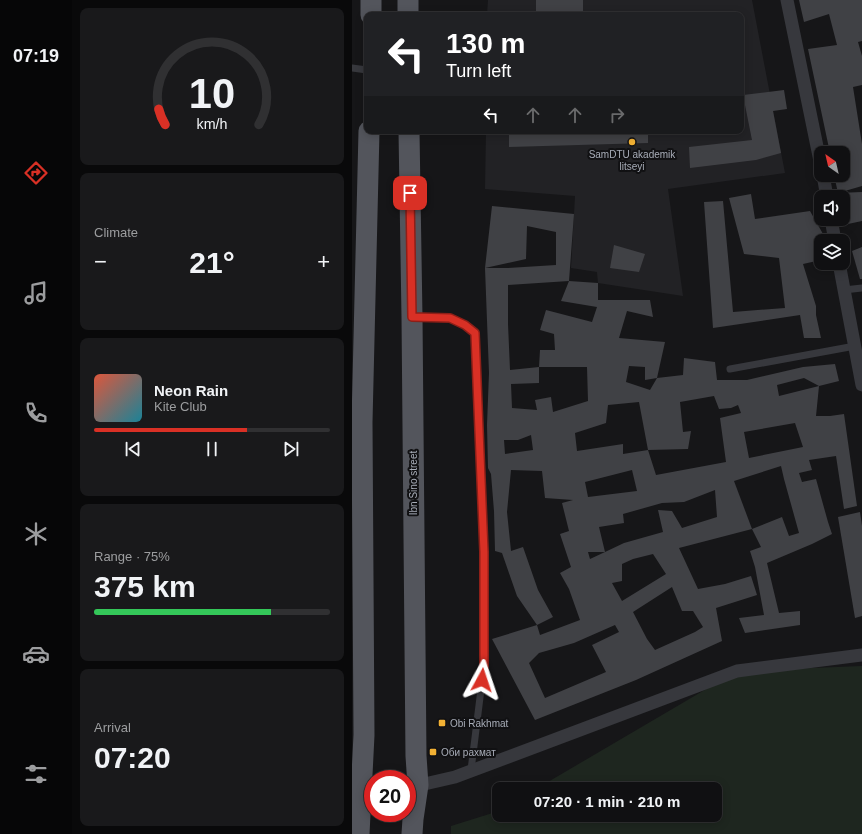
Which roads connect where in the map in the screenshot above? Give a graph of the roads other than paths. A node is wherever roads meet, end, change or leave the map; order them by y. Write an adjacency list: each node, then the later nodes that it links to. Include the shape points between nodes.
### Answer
1 (371, 0): 4 (main road)
2 (408, 0): 5 (main road)
3 (787, 0): 10 (street)
4 (371, 12)
5 (408, 12)
6 (352, 68): 7 (lane)
7 (364, 70)
8 (368, 134): 22 (main road, via 362,422)
9 (409, 134): 14 (main road, Ibn Sino street)
10 (817, 146)
11 (840, 270): 13 (street)
12 (862, 288): 13 (lane)
13 (844, 290): 15 (street)
14 (412, 317): 19 (main road, Ibn Sino street); 20 (lane, via 450,318 475,333 484,552 484,665)
15 (855, 346): 16 (lane); 17 (street)
16 (730, 369)
17 (862, 385)
18 (862, 655): 20 (street, via 737,671)
19 (414, 770)
20 (471, 770): 21 (street)
21 (416, 785)
22 (362, 797): 24 (main road)
23 (413, 822): 25 (main road, Ibn Sino street)
24 (359, 834)
25 (412, 834)

